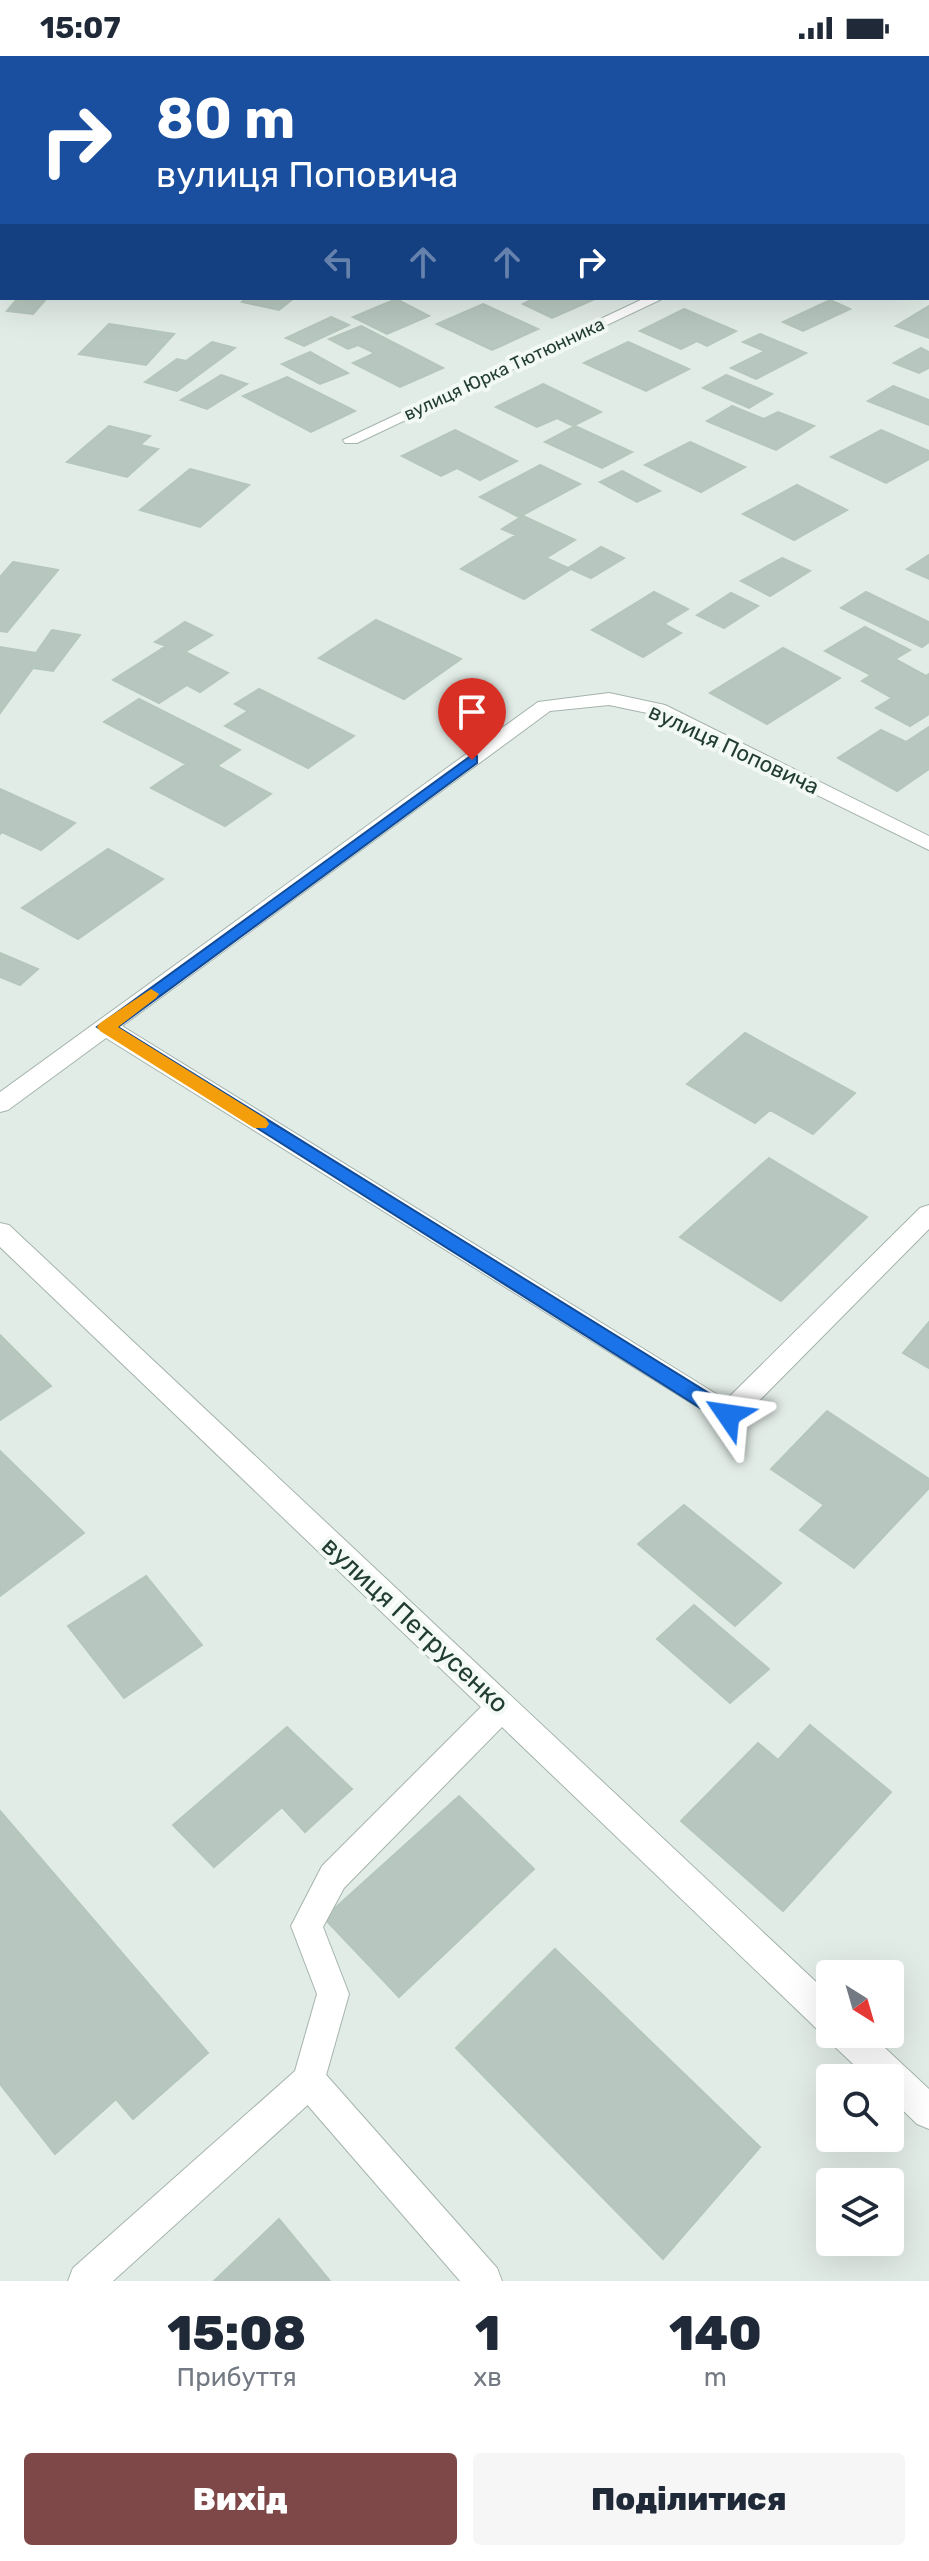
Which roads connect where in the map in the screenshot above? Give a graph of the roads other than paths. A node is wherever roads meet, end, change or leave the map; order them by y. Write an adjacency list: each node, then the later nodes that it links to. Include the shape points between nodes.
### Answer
1 (653, 300): 2 (street, вулиця Юрка Тютюнника)
2 (351, 440)
3 (929, 844): 4 (street, вулиця Поповича, via 658,709 609,699 545,706)
4 (106, 1027): 5 (street, вулиця Поповича); 6 (street, via 728,1415)
5 (0, 1104)
6 (929, 1214)
7 (0, 1232): 8 (street, вулиця Петрусенко)
8 (502, 1707): 9 (street, вулиця Петрусенко); 11 (street, via 333,1877 307,1926 333,1994)
9 (816, 2005)
10 (861, 2048): 12 (street)
11 (309, 2081): 13 (street); 14 (street)
12 (929, 2112)
13 (86, 2281)
14 (484, 2281)

